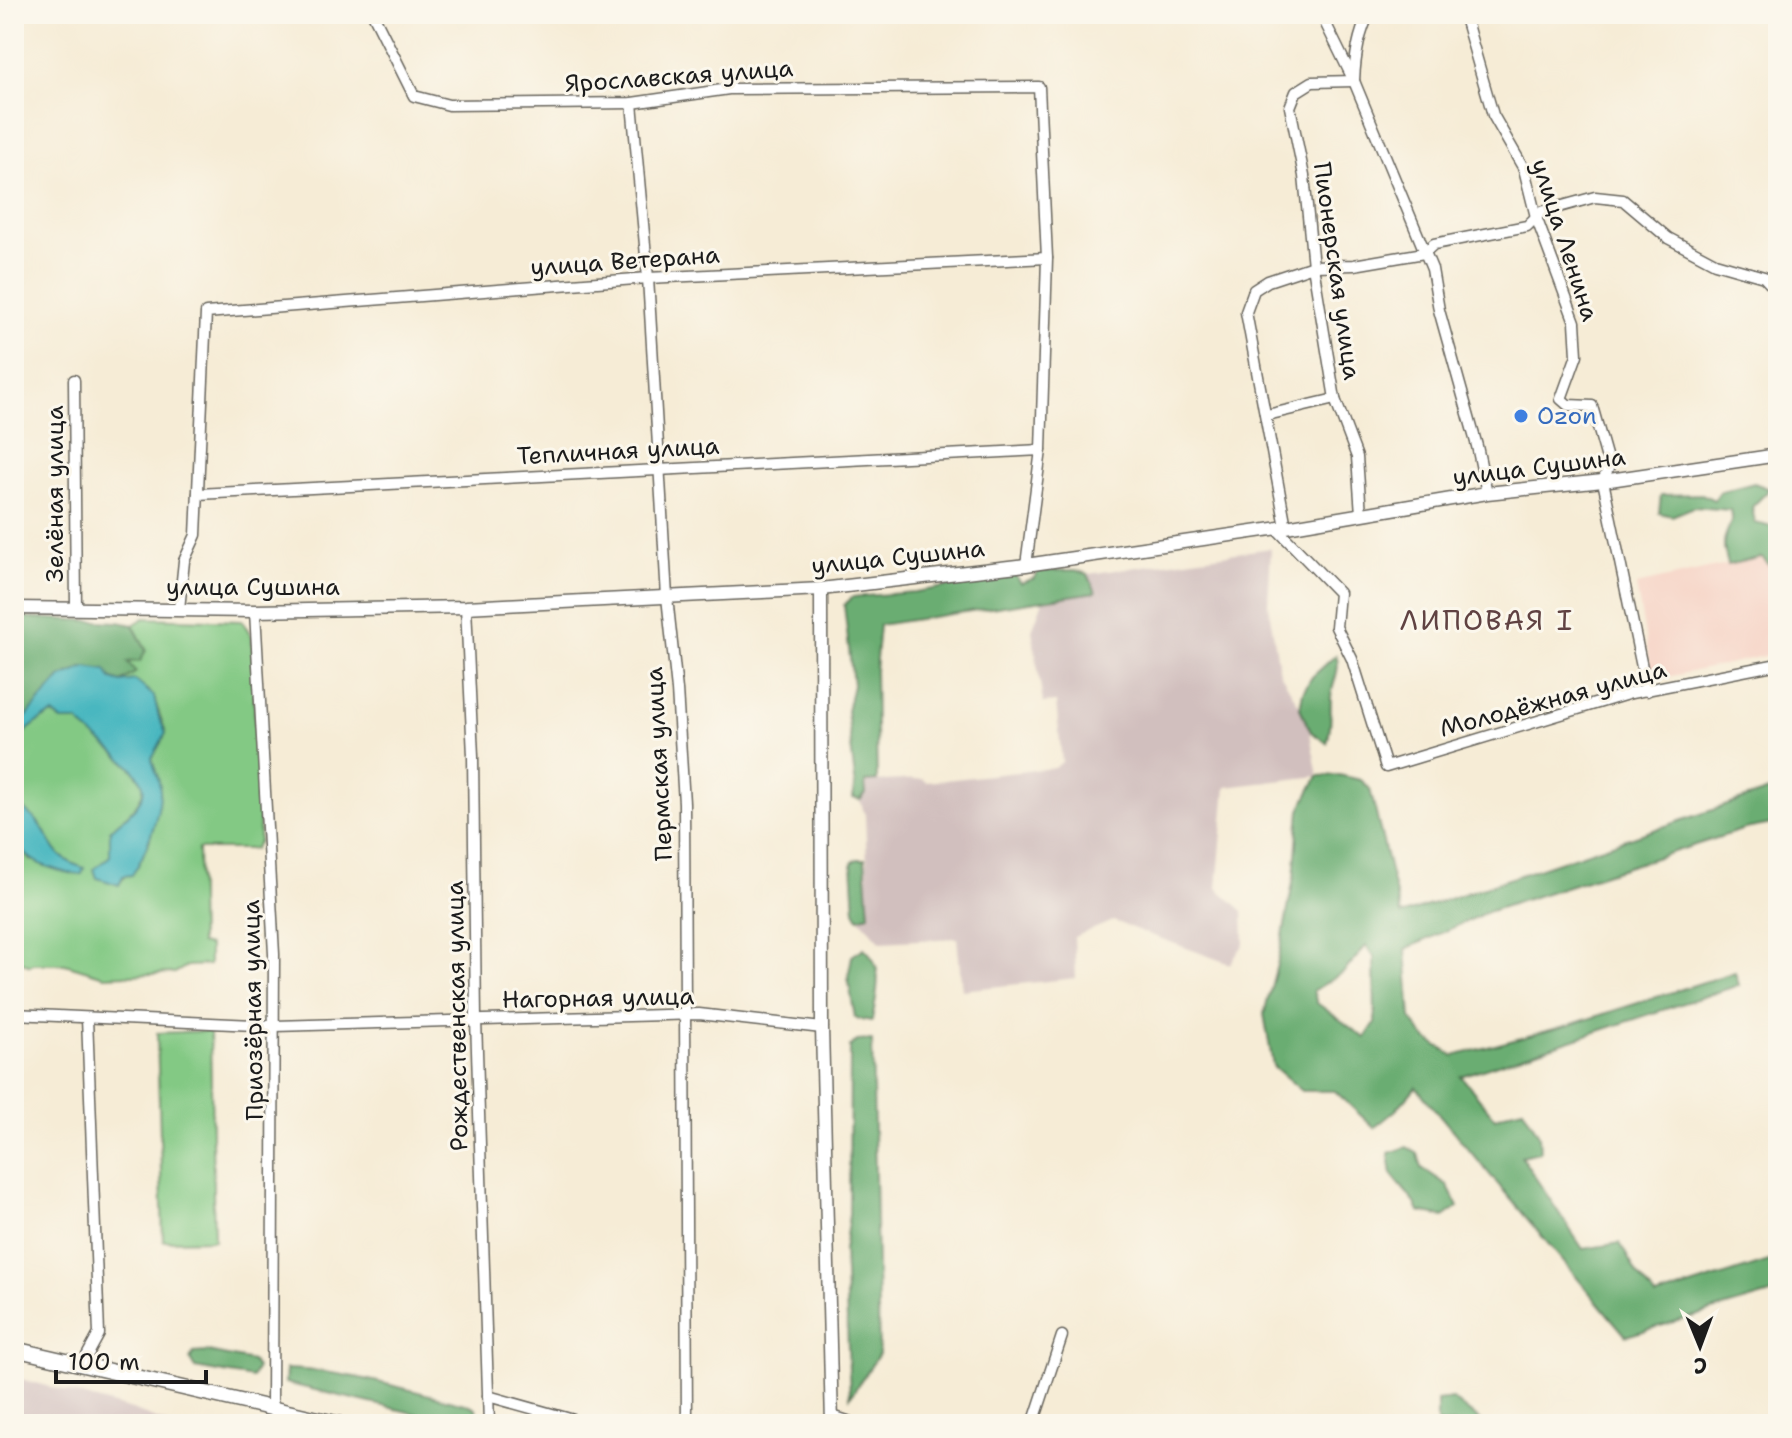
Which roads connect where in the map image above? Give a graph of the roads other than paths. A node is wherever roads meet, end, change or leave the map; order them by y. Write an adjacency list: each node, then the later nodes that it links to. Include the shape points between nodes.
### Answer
1 (373, 14): 6 (street, Ярославская улица, via 414,96 449,105)
2 (1321, 14): 5 (street)
3 (1369, 14): 5 (street, via 1355,57)
4 (1464, 14): 7 (street, улица Ленина, via 1493,115 1524,169)
5 (1354, 81): 8 (street); 10 (street, Пионерская улица, via 1312,82 1296,92 1290,107)
6 (632, 103): 9 (street, Ярославская улица, via 729,89 1039,87); 11 (street, Пермская улица)
7 (1536, 217): 8 (street, via 1527,226 1434,244); 12 (street, via 1595,197 1623,200 1668,238 1715,263 1764,277); 19 (street, улица Ленина, via 1575,322 1577,355 1561,399 1568,405 1592,406 1609,466)
8 (1424, 253): 10 (street); 20 (street)
9 (1047, 258): 11 (street, улица Ветерана); 16 (street)
10 (1313, 266): 14 (street, Пионерская улица); 15 (street, via 1254,290 1246,312)
11 (648, 278): 18 (street, Пермская улица); 21 (street, улица Ветерана, via 206,313)
12 (1778, 292)
13 (74, 380): 29 (street, Зелёная улица)
14 (1335, 399): 15 (street); 22 (street, Пионерская улица, via 1357,457)
15 (1267, 415): 23 (street)
16 (1041, 450): 18 (street, Тепличная улица); 24 (street)
17 (1778, 455): 19 (street, улица Сушина)
18 (660, 468): 21 (street, Тепличная улица); 26 (street, Пермская улица)
19 (1603, 481): 20 (street, улица Сушина); 33 (street, улица Ленина)
20 (1487, 493): 22 (street, улица Сушина)
21 (198, 494): 30 (street, via 196,535 184,561)
22 (1361, 514): 23 (street, улица Сушина)
23 (1281, 528): 24 (street, улица Сушина); 33 (street, Молодёжная улица, via 1339,593 1336,627 1352,659 1386,767)
24 (1026, 565): 25 (street, улица Сушина)
25 (821, 589): 26 (street, улица Сушина); 39 (street)
26 (667, 597): 27 (street, улица Сушина); 35 (street, Пермская улица, via 684,803)
27 (466, 607): 31 (street, улица Сушина); 37 (street, Рождественская улица)
28 (14, 608): 29 (street, улица Сушина)
29 (76, 608): 30 (street, улица Сушина)
30 (179, 609): 31 (street, улица Сушина)
31 (255, 611): 38 (street, Приозёрная улица)
32 (1778, 664): 33 (street, Молодёжная улица)
33 (1647, 691)
34 (14, 1014): 36 (street, Нагорная улица)
35 (686, 1015): 37 (street, Нагорная улица); 39 (street, Нагорная улица); 49 (street, Пермская улица)
36 (87, 1018): 38 (street, Нагорная улица); 42 (street, via 99,1334)
37 (476, 1020): 38 (street, Нагорная улица); 43 (street, Рождественская улица)
38 (275, 1026): 44 (street, Приозёрная улица)
39 (822, 1028): 45 (street)
40 (1062, 1336): 51 (street)
41 (14, 1349): 42 (main road)
42 (82, 1365): 44 (main road)
43 (488, 1396): 47 (street, Рождественская улица); 48 (street)
44 (272, 1408): 46 (main road)
45 (832, 1420): 50 (street)
46 (340, 1424)
47 (489, 1424)
48 (588, 1424)
49 (687, 1424)
50 (857, 1424)
51 (1033, 1424)

